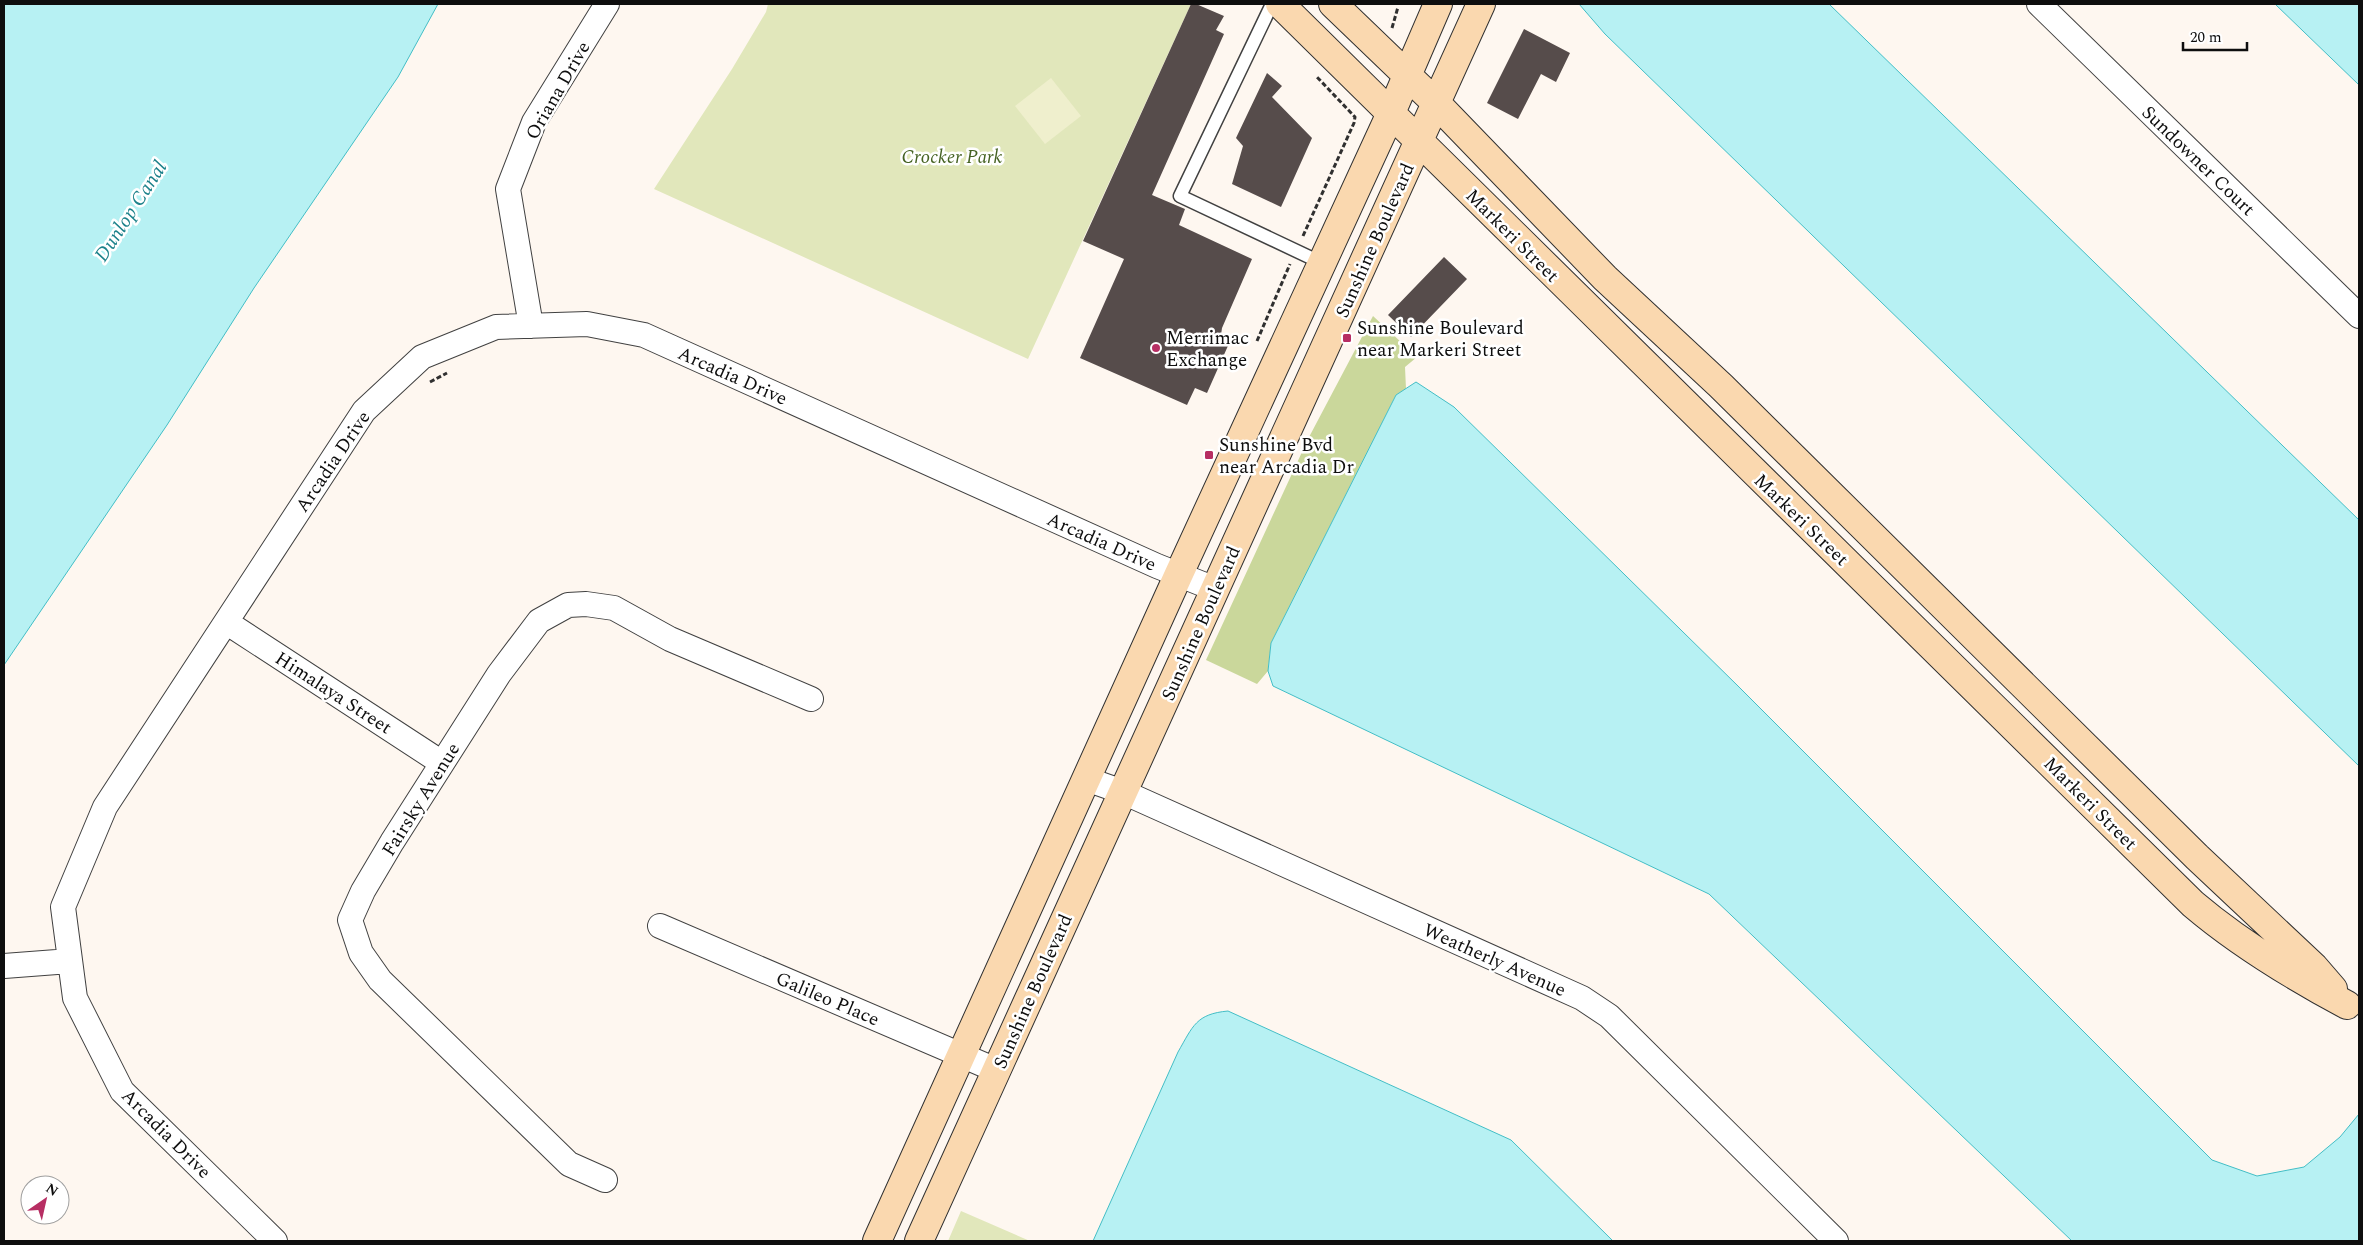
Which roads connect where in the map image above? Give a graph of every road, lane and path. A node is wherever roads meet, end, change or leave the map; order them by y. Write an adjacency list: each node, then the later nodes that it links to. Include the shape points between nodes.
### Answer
1 (607, 4): 18 (street, Oriana Drive, via 534,122 508,189)
2 (1272, 4): 15 (lane, via 1180,196)
3 (1280, 4): 13 (main road, Markeri Street)
4 (1333, 4): 10 (main road, Markeri Street)
5 (1438, 4): 10 (main road, Sunshine Boulevard)
6 (1481, 4): 12 (main road, Sunshine Boulevard)
7 (2039, 4): 17 (street, Sundowner Court)
8 (1398, 7): 9 (path)
9 (1390, 31)
10 (1407, 75): 12 (main road, Markeri Street); 13 (main road, Sunshine Boulevard)
11 (1315, 76): 15 (path, via 1355,117)
12 (1436, 104): 14 (main road, Sunshine Boulevard); 22 (main road, Markeri Street, via 1605,278)
13 (1391, 113): 14 (main road, Markeri Street); 16 (main road, Sunshine Boulevard)
14 (1419, 141): 23 (main road, Markeri Street); 25 (main road, Sunshine Boulevard)
15 (1296, 250): 16 (lane); 19 (path)
16 (1322, 263): 24 (main road, Sunshine Boulevard)
17 (2359, 316)
18 (531, 326): 24 (street, Arcadia Drive, via 587,324 644,335); 26 (street, Arcadia Drive, via 496,327 422,357 364,411)
19 (1255, 346)
20 (452, 371): 21 (path)
21 (429, 382)
22 (1833, 496): 23 (main road); 32 (main road, Markeri Street)
23 (1807, 524): 33 (main road, Markeri Street, via 2193,904)
24 (1178, 576): 25 (street, Arcadia Drive); 29 (main road, Sunshine Boulevard)
25 (1215, 589): 30 (main road, Sunshine Boulevard)
26 (226, 622): 28 (street, Himalaya Street); 34 (street, Arcadia Drive, via 105,806 63,907)
27 (811, 699): 28 (street, Fairsky Avenue, via 670,639 614,608 586,604 568,606 539,621 499,674)
28 (442, 763): 40 (street, Fairsky Avenue, via 359,898 350,920 361,953 380,980 569,1164)
29 (1086, 779): 30 (street, Weatherly Avenue); 38 (main road, Sunshine Boulevard)
30 (1123, 792): 39 (main road, Sunshine Boulevard); 44 (street, Weatherly Avenue, via 1582,998 1608,1016)
31 (660, 926): 38 (street, Galileo Place)
32 (2270, 927): 33 (main road); 36 (main road, Markeri Street)
33 (2253, 949): 36 (main road, Markeri Street)
34 (70, 961): 35 (street); 41 (street, Arcadia Drive, via 75,998 122,1091)
35 (4, 966)
36 (2309, 975): 37 (main road, Markeri Street)
37 (2353, 1012)
38 (961, 1055): 39 (street, Galileo Place); 42 (main road, Sunshine Boulevard)
39 (996, 1070): 43 (main road, Sunshine Boulevard)
40 (606, 1180)
41 (275, 1241)
42 (877, 1241)
43 (918, 1241)
44 (1836, 1241)

